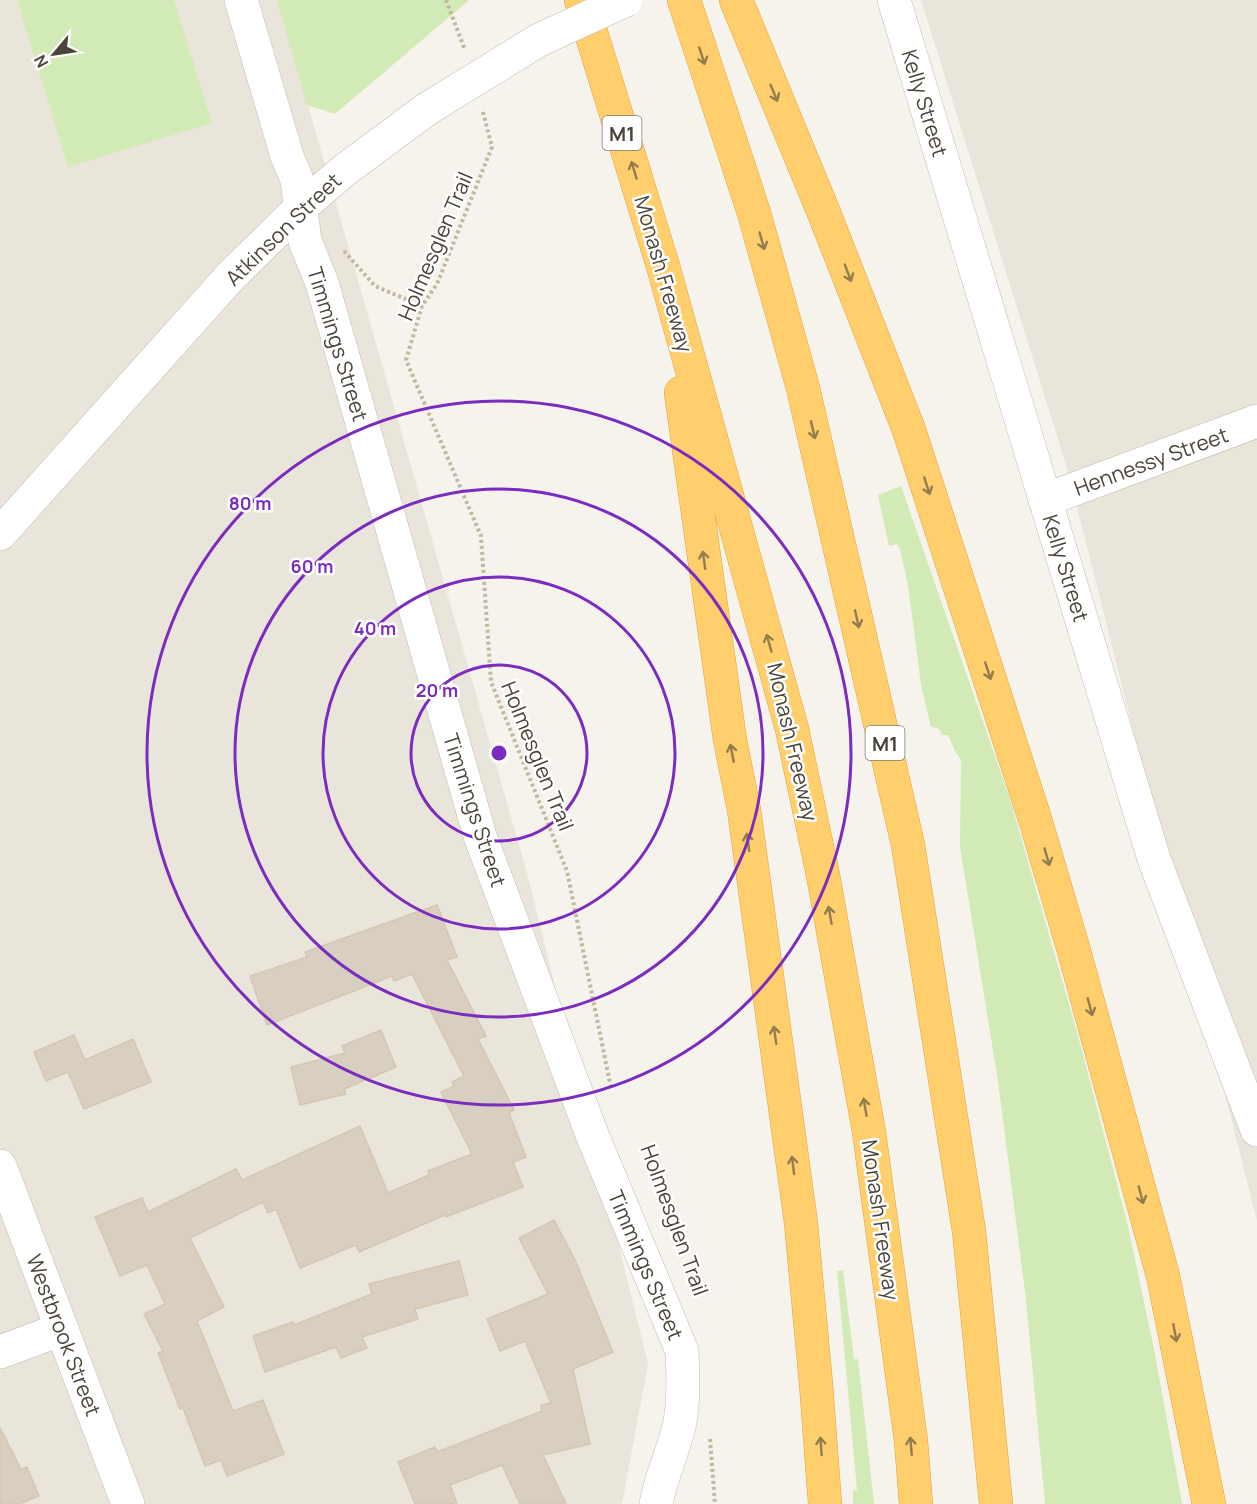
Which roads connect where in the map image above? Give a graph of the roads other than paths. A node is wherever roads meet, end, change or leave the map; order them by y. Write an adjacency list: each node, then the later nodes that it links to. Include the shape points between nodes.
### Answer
1 (241, 0): 7 (street, Timmings Street, via 286,156 297,180)
2 (581, 0): 8 (highway, Monash Freeway / M1, one-way to 2)
3 (626, 0): 7 (street, Atkinson Street, bridge, via 539,40 427,109)
4 (684, 0): 20 (highway, M1, one-way to 20, via 754,213 803,388 908,845 969,1231)
5 (736, 0): 21 (highway, one-way to 21, via 825,213 909,430 1035,819 1163,1276)
6 (894, 0): 10 (street, Kelly Street)
7 (301, 207): 11 (street, Atkinson Street, via 230,278); 17 (street, Timmings Street, via 305,241 322,283 480,836 593,1137 682,1351 684,1384 679,1424)
8 (663, 266): 18 (highway, one-way to 8, via 801,1223); 19 (highway, Monash Freeway / M1, one-way to 8, via 869,1132 823,875 792,729)
9 (1257, 421): 10 (street, Hennessy Street)
10 (1045, 500): 12 (street, Kelly Street, via 1154,859)
11 (0, 534)
12 (1257, 1130)
13 (0, 1166): 14 (street, Westbrook Street)
14 (62, 1329): 15 (street); 16 (street, Westbrook Street)
15 (0, 1352)
16 (128, 1504)
17 (656, 1504)
18 (825, 1504)
19 (916, 1504)
20 (996, 1504)
21 (1209, 1504)

